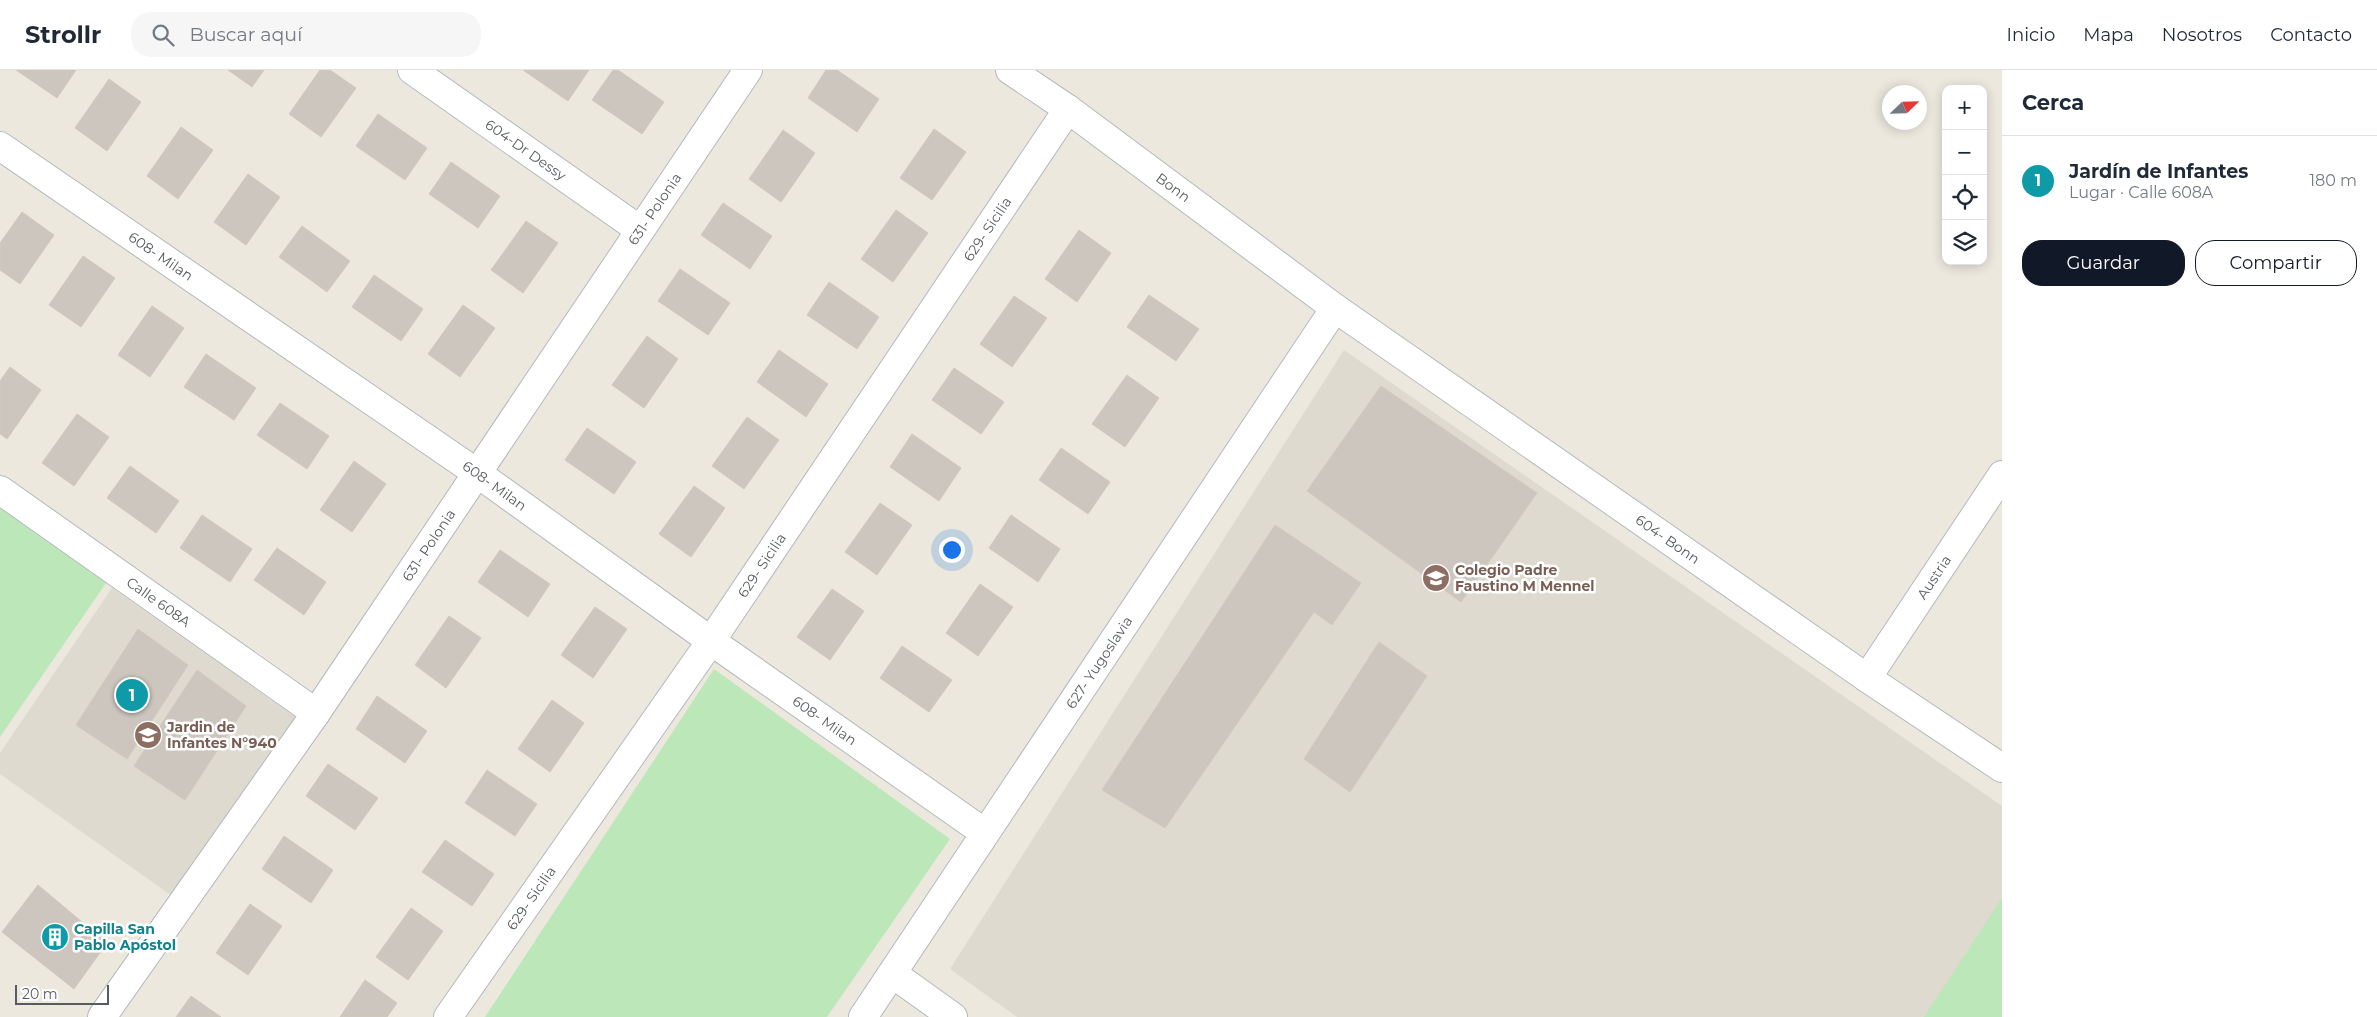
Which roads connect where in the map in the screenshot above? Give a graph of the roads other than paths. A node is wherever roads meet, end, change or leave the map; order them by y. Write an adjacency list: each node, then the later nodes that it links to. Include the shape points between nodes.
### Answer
1 (412, 70): 6 (street, 604-Dr Dessy)
2 (748, 70): 6 (street, 631- Polonia)
3 (1010, 70): 4 (street, Bonn)
4 (1068, 109): 7 (street, Bonn); 11 (street, 629- Sicilia)
5 (0, 146): 8 (street, 608- Milan)
6 (640, 230): 8 (street, 631- Polonia)
7 (1335, 308): 12 (street, 604- Bonn); 15 (street, 627- Yugoslavia)
8 (477, 473): 11 (street, 608- Milan); 13 (street, 631- Polonia)
9 (2002, 475): 12 (street, Austria)
10 (0, 490): 13 (street, Calle 608A)
11 (711, 641): 15 (street, 608- Milan); 18 (street, 629- Sicilia)
12 (1867, 678): 14 (street, 604- Bonn)
13 (316, 713): 17 (street, 631- Polonia)
14 (2002, 768)
15 (985, 832): 16 (street, 627- Yugoslavia)
16 (893, 974): 19 (street, 627- Yugoslavia); 20 (street)
17 (102, 1017)
18 (448, 1017)
19 (863, 1017)
20 (953, 1017)

